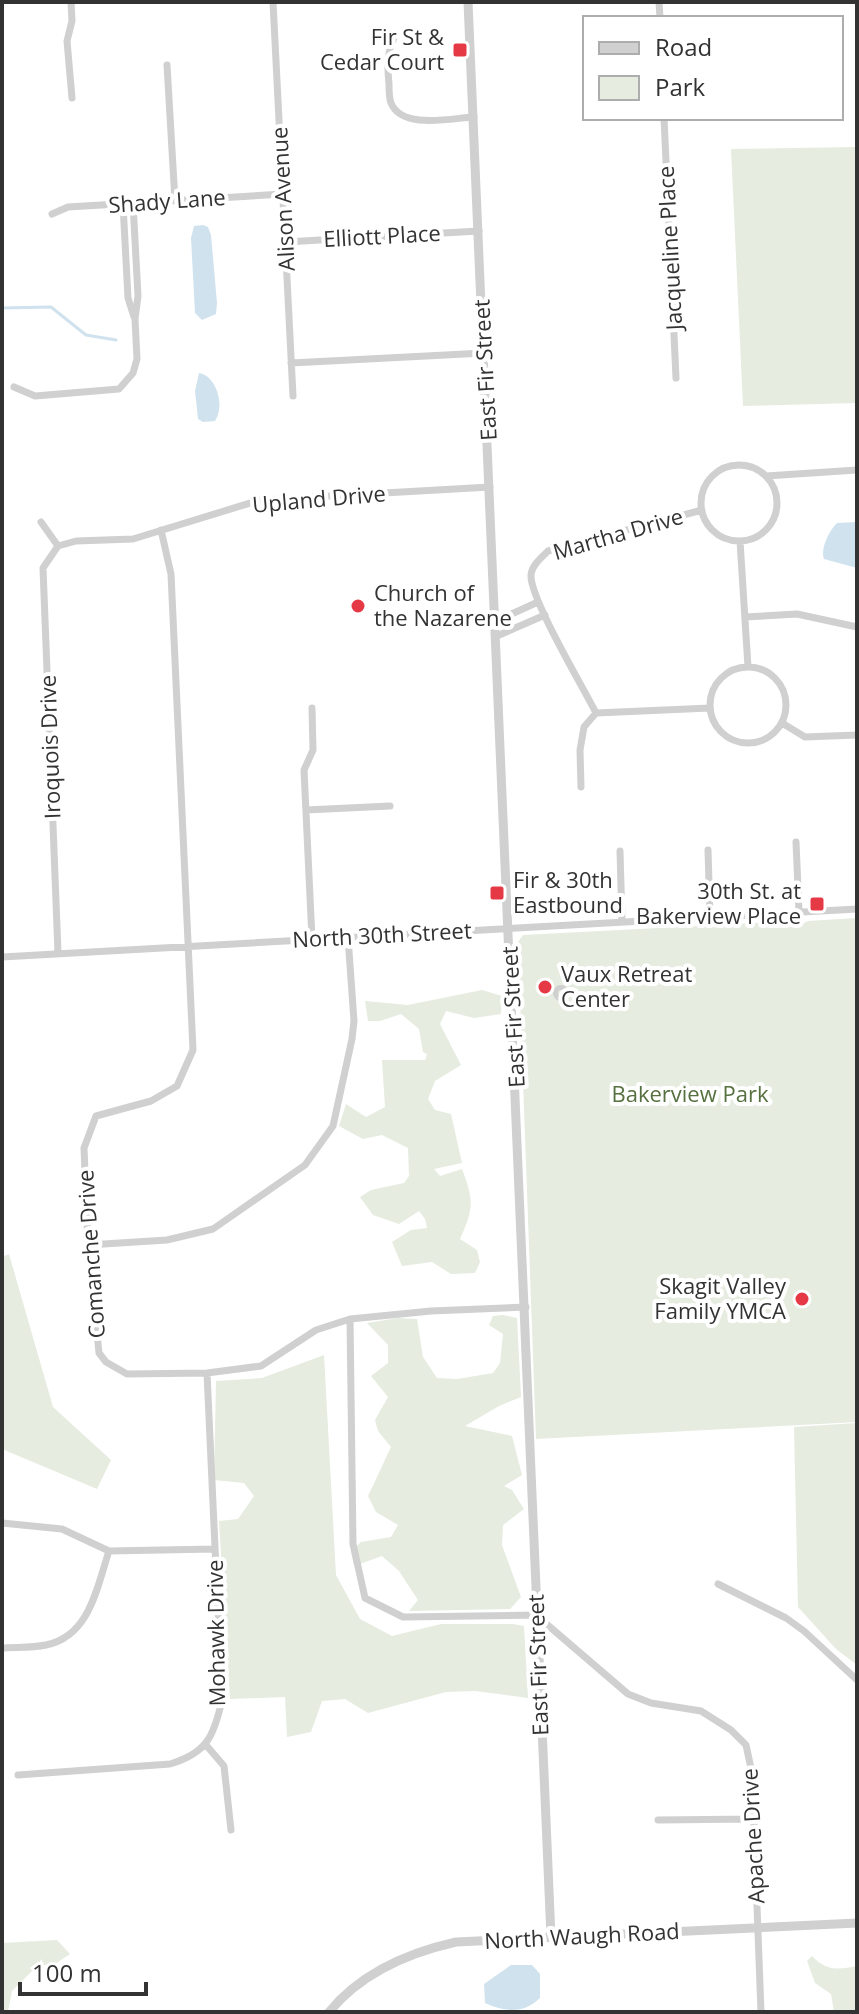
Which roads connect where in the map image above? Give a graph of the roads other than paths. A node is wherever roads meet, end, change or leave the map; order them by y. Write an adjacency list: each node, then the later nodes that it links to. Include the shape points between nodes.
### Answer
1 (71, 2): 6 (street, via 67,41)
2 (273, 2): 9 (street, Alison Avenue)
3 (468, 2): 7 (street, East Fir Street)
4 (396, 34): 7 (street, via 388,49 388,75 391,104 403,117)
5 (167, 65): 10 (street)
6 (72, 98)
7 (474, 117): 14 (street, East Fir Street)
8 (664, 120): 19 (street, Jacqueline Place)
9 (283, 194): 10 (street, Shady Lane); 15 (street, Alison Avenue)
10 (175, 201): 11 (street, Shady Lane)
11 (133, 203): 12 (street, Shady Lane); 16 (street)
12 (123, 204): 13 (street, Shady Lane, via 68,207); 16 (street, via 128,298)
13 (52, 214)
14 (479, 231): 15 (street, Elliott Place); 17 (street, East Fir Street)
15 (285, 242): 18 (street, Alison Avenue)
16 (135, 319): 20 (street, via 137,359 119,389 35,396)
17 (484, 353): 18 (street); 24 (street, East Fir Street)
18 (291, 363): 21 (street, Alison Avenue)
19 (676, 378)
20 (14, 387)
21 (293, 396)
22 (857, 470): 23 (street)
23 (766, 476): 25 (street, via 753,467 721,469 702,494); 28 (street, via 775,488 774,517 766,530)
24 (490, 487): 27 (street, Upland Drive, via 260,500); 33 (street, East Fir Street)
25 (702, 510): 28 (street, via 716,532); 30 (street, Martha Drive, via 548,551 531,576)
26 (41, 522): 29 (street)
27 (161, 530): 29 (street, Upland Drive, via 133,539); 55 (street, Comanche Drive, via 171,574)
28 (740, 541): 32 (street)
29 (58, 546): 56 (street, Iroquois Drive, via 43,568)
30 (538, 602): 31 (street); 33 (street)
31 (545, 615): 35 (street); 39 (street)
32 (745, 617): 34 (street, via 797,614); 36 (street)
33 (496, 621): 35 (street, East Fir Street)
34 (857, 627)
35 (497, 636): 52 (street, East Fir Street)
36 (748, 667): 38 (street, via 720,679); 40 (street, via 772,675 781,685 786,697)
37 (312, 708): 44 (street, via 313,750 304,770)
38 (710, 708): 39 (street); 40 (street, via 720,730 741,743 765,740)
39 (596, 713): 42 (street, via 584,727)
40 (782, 723): 41 (street, via 805,737)
41 (857, 735)
42 (581, 787)
43 (390, 806): 44 (street)
44 (306, 810): 54 (street)
45 (796, 842): 49 (street)
46 (708, 850): 50 (street)
47 (620, 851): 51 (street)
48 (857, 909): 49 (street, North 30th Street)
49 (799, 912): 50 (street, North 30th Street)
50 (710, 916): 51 (street, North 30th Street)
51 (622, 921): 52 (street, North 30th Street)
52 (509, 928): 53 (street, North 30th Street); 59 (street, East Fir Street)
53 (348, 937): 54 (street, North 30th Street); 58 (street, via 352,1039 333,1126 305,1165 213,1229 167,1240)
54 (312, 939): 55 (street, North 30th Street)
55 (188, 947): 56 (street, North 30th Street); 58 (street, Comanche Drive, via 193,1050 177,1086 151,1101 96,1116 84,1148)
56 (58, 953): 57 (street, North 30th Street)
57 (2, 957)
58 (88, 1245): 61 (street, Comanche Drive, via 95,1337 106,1362 127,1374)
59 (526, 1307): 60 (street, Comanche Drive); 66 (street, East Fir Street)
60 (350, 1319): 61 (street, Comanche Drive, via 316,1330 261,1366); 66 (street, via 353,1544 365,1598 403,1617)
61 (207, 1373): 63 (street, Mohawk Drive)
62 (2, 1523): 64 (street, via 62,1529)
63 (214, 1549): 64 (street); 69 (street, Mohawk Drive, via 222,1700)
64 (109, 1551): 67 (street, via 79,1628 48,1645)
65 (718, 1584): 68 (street, via 786,1618)
66 (536, 1615): 71 (street, Apache Drive, via 628,1694 701,1711 731,1730 746,1745); 76 (street, East Fir Street)
67 (2, 1648)
68 (857, 1680)
69 (206, 1745): 70 (street, via 170,1764); 73 (street, via 224,1766)
70 (18, 1775)
71 (752, 1819): 72 (street); 75 (street, Apache Drive)
72 (658, 1820)
73 (231, 1830)
74 (857, 1923): 75 (street, North Waugh Road)
75 (758, 1927): 76 (street, North Waugh Road); 78 (street, Apache Drive)
76 (551, 1937): 77 (street, North Waugh Road, via 456,1942 403,1956 367,1977)
77 (329, 2012)
78 (761, 2012)

